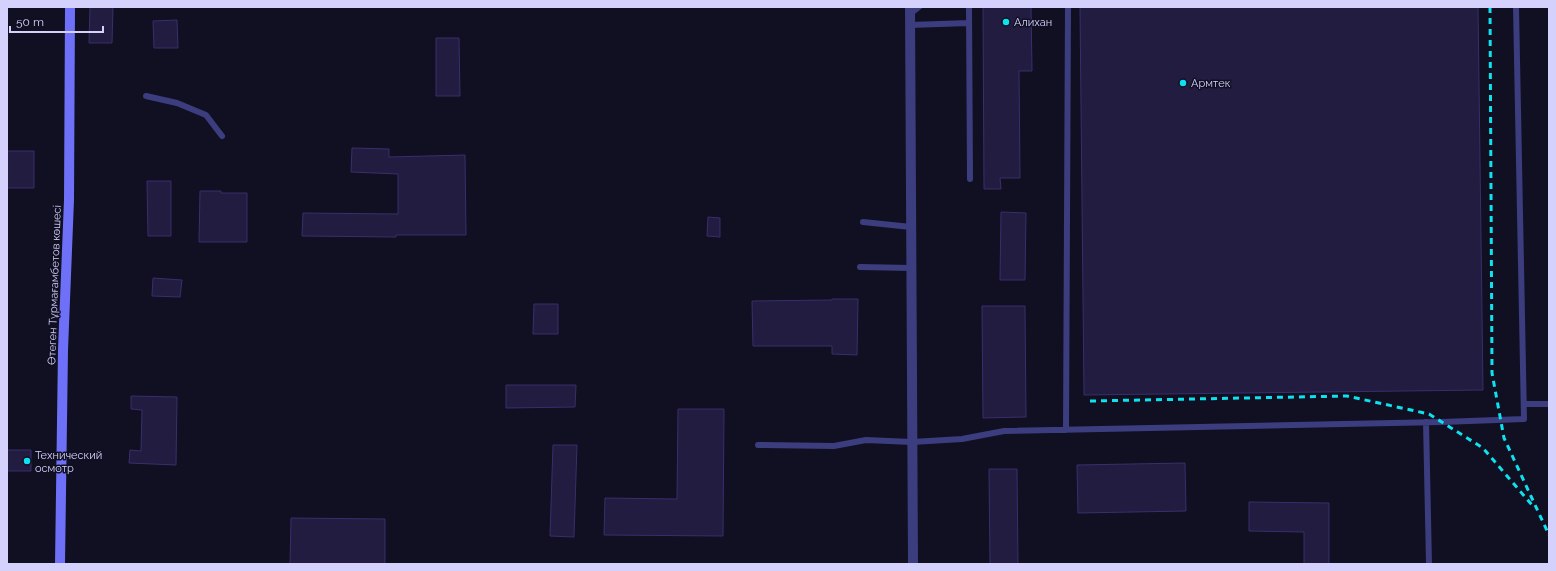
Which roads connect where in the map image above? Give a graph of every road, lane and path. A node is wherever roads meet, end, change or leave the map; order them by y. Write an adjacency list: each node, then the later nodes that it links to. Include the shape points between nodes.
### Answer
1 (70, 7): 22 (street, Өтеген Тұрмағамбетов көшесі, via 69,200 63,350)
2 (919, 7): 6 (lane)
3 (969, 7): 7 (lane)
4 (1068, 7): 19 (lane)
5 (1516, 7): 16 (lane)
6 (910, 11): 8 (street)
7 (969, 23): 8 (lane); 11 (lane)
8 (910, 25): 13 (street)
9 (146, 96): 10 (lane, via 177,103 206,115)
10 (222, 136)
11 (970, 179)
12 (863, 222): 13 (lane)
13 (911, 227): 15 (street)
14 (860, 267): 15 (lane)
15 (911, 268): 20 (street)
16 (1524, 404): 17 (lane); 18 (lane, via 1524,419)
17 (1549, 404)
18 (1426, 422): 19 (lane); 24 (lane)
19 (1066, 430): 20 (lane, via 1004,431 962,439)
20 (912, 442): 21 (lane, via 866,440 834,446); 23 (street)
21 (758, 445)
22 (60, 564)
23 (913, 564)
24 (1429, 564)

